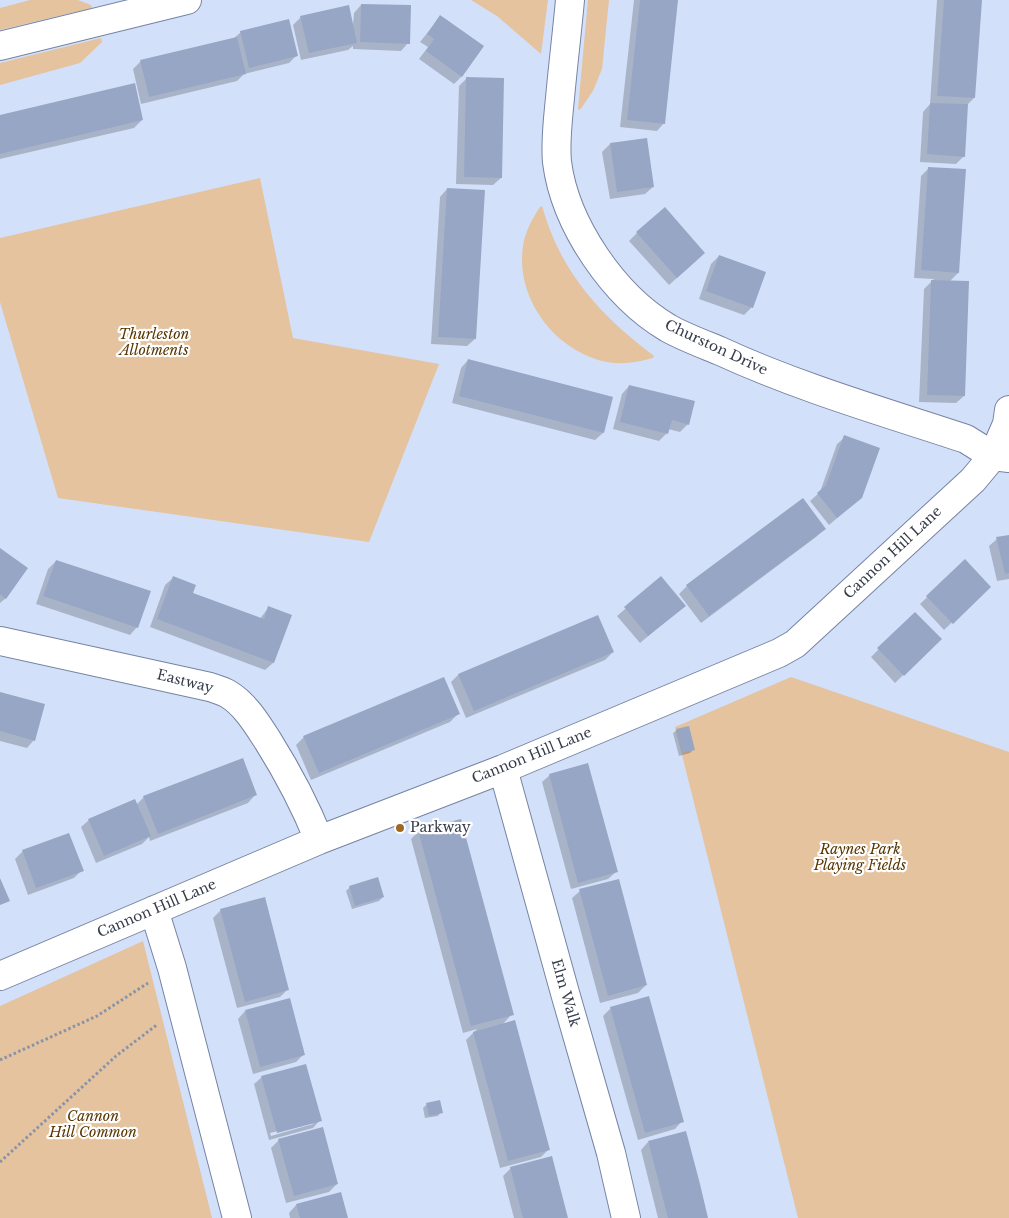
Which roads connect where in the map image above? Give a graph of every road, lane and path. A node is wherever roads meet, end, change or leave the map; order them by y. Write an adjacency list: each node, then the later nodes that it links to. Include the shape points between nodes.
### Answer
1 (187, 0): 3 (street)
2 (570, 0): 5 (street, Churston Drive, via 557,133 557,161 563,191 593,253 636,305 668,328 760,370 966,440)
3 (0, 46)
4 (1009, 410): 5 (street, Cannon Hill Lane)
5 (1001, 457): 7 (street, Cannon Hill Lane, via 795,644)
6 (0, 641): 8 (street, Eastway, via 210,687 228,694 257,724 288,773)
7 (503, 769): 8 (street, Cannon Hill Lane); 16 (street, Elm Walk, via 611,1153)
8 (319, 840): 9 (street, Cannon Hill Lane)
9 (154, 910): 10 (street); 11 (street, Cannon Hill Lane)
10 (172, 968): 12 (street); 13 (path, via 96,1016)
11 (0, 976)
12 (182, 1006): 14 (path, via 116,1056); 15 (street)
13 (0, 1060)
14 (0, 1162)
15 (237, 1218)
16 (626, 1218)

